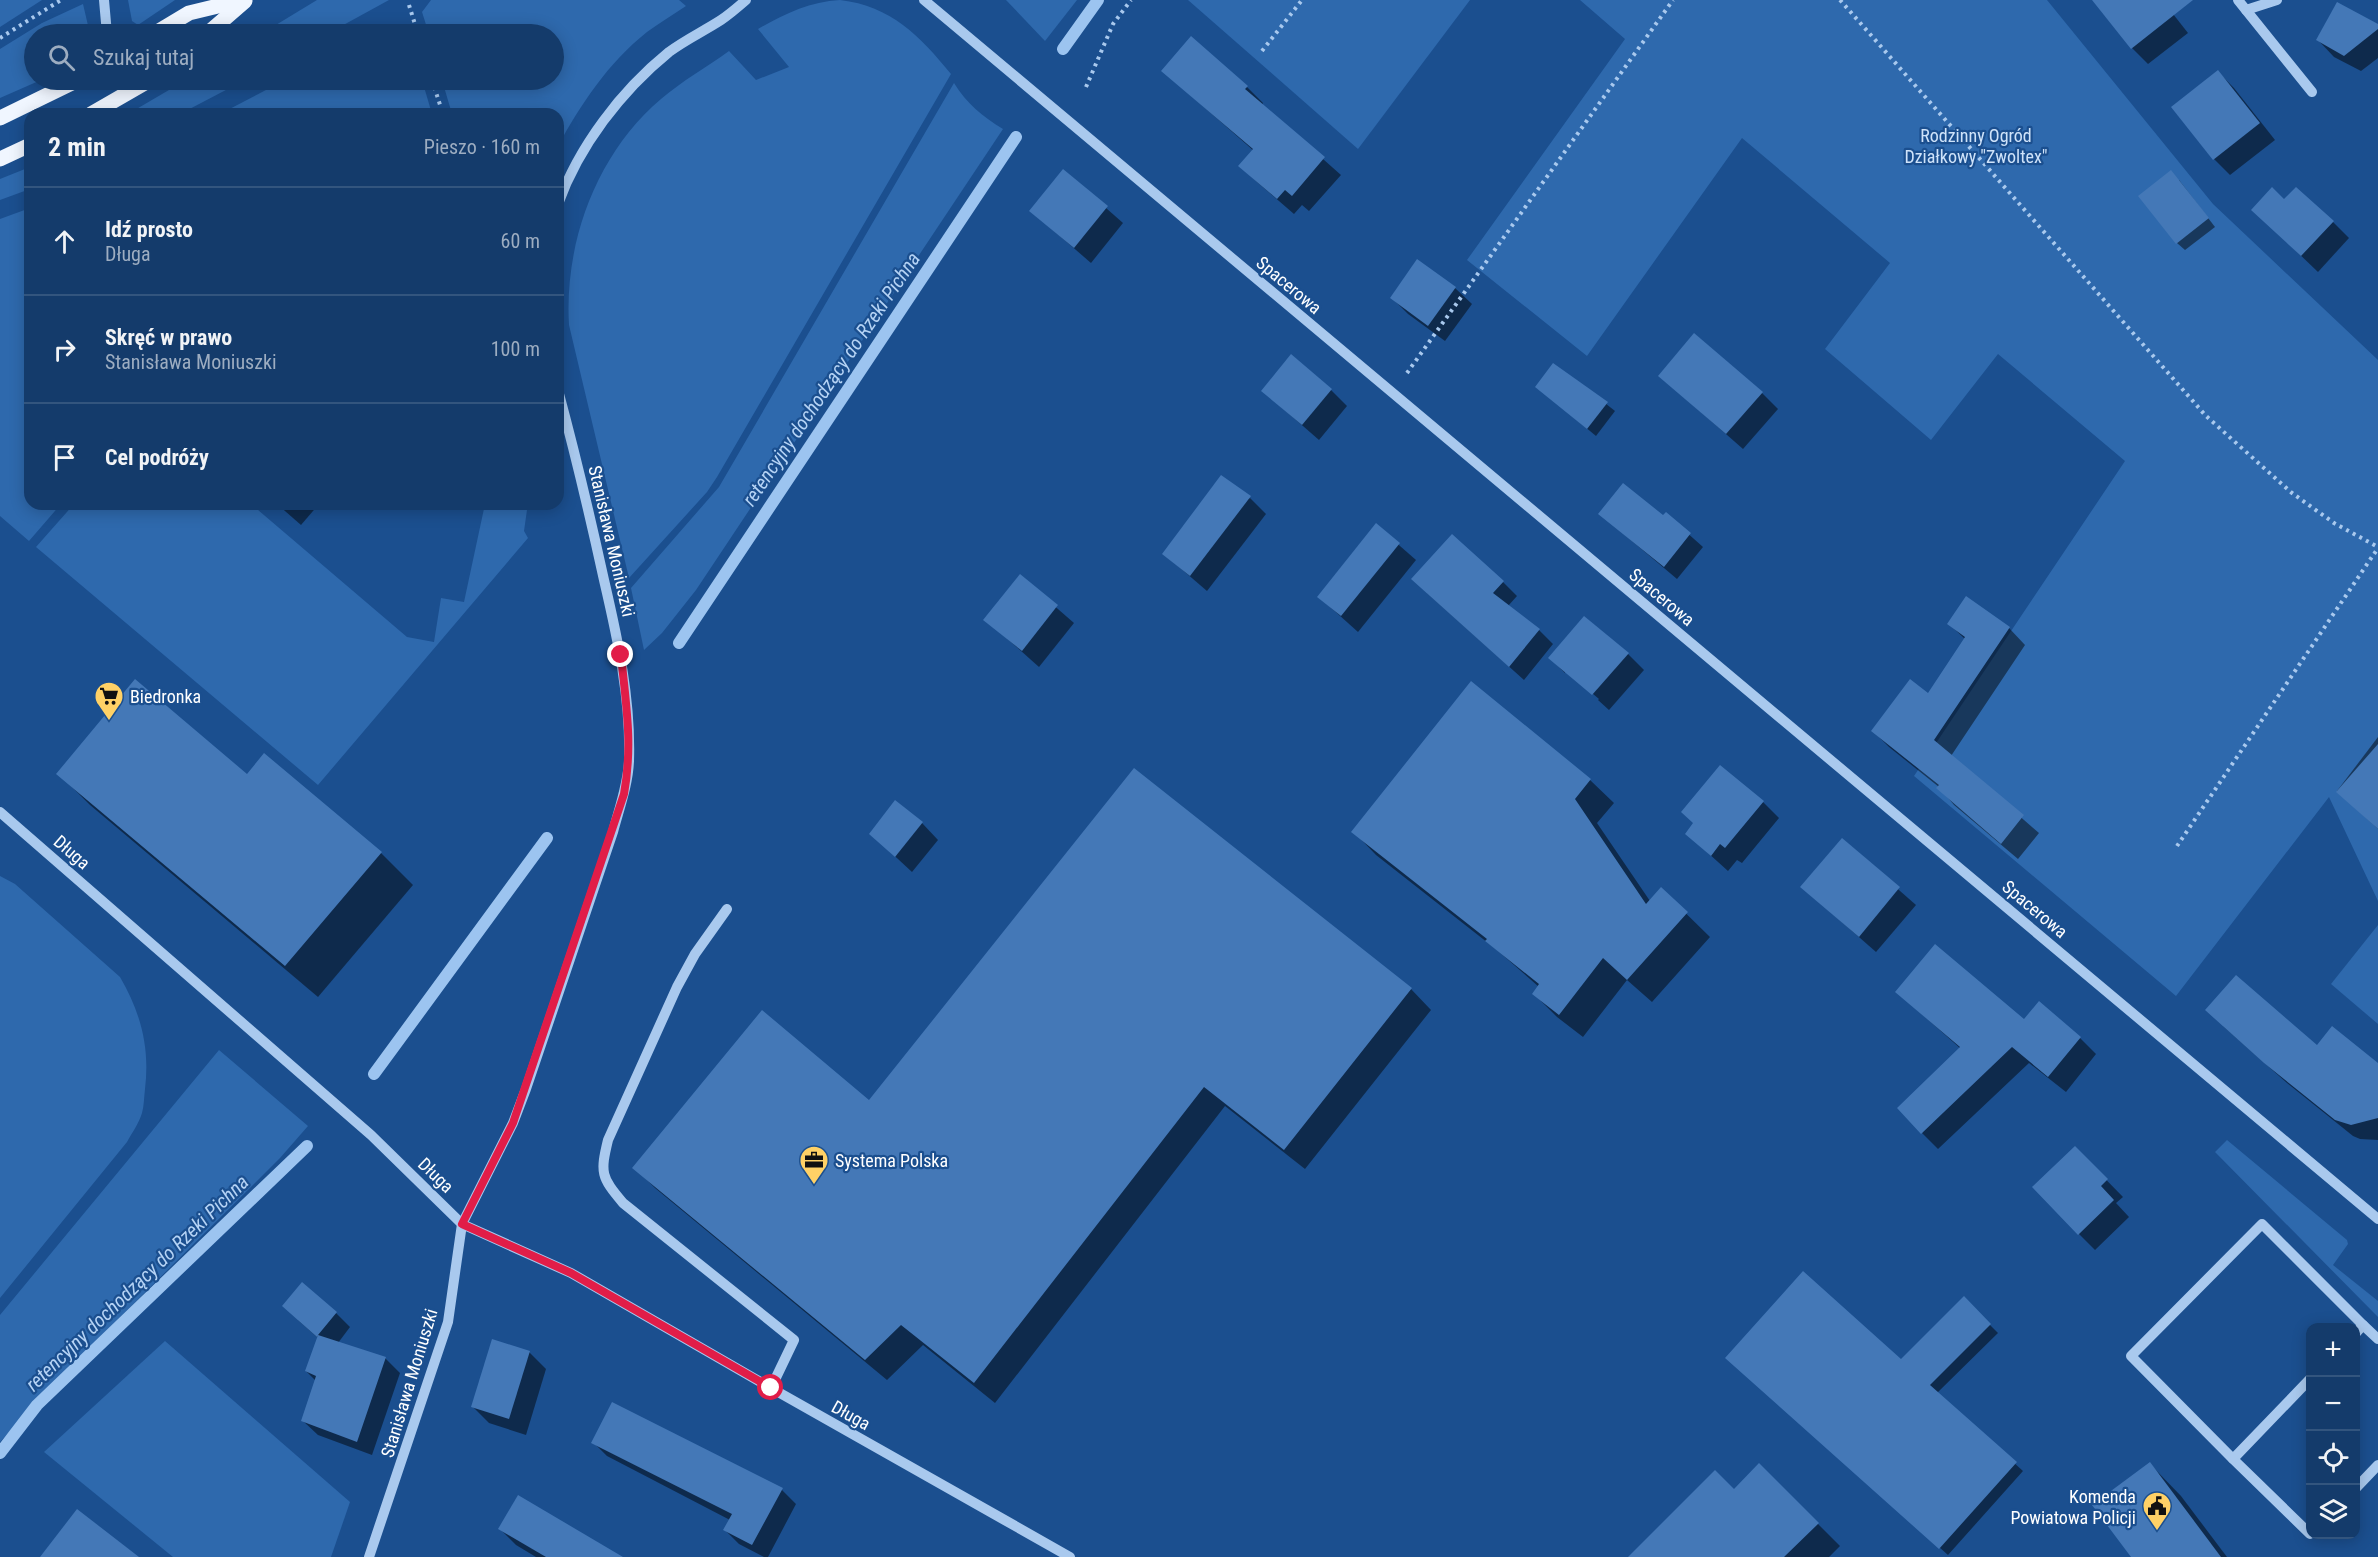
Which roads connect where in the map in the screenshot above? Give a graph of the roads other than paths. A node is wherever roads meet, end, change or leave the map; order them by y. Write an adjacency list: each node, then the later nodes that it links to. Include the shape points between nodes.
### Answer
1 (104, 0): 8 (street)
2 (245, 0): 9 (main road, via 189,13); 10 (main road)
3 (746, 0): 18 (street, via 670,51 637,83 583,151)
4 (924, 0): 22 (street, Spacerowa)
5 (2238, 0): 7 (street)
6 (2277, 0): 7 (street)
7 (2246, 10): 13 (street)
8 (106, 24)
9 (171, 24)
10 (218, 24)
11 (57, 90): 15 (main road)
12 (133, 90): 14 (main road)
13 (2312, 92)
14 (101, 108)
15 (0, 118)
16 (24, 149): 17 (main road)
17 (0, 159)
18 (564, 191)
19 (564, 413): 23 (street, Stanisława Moniuszki, via 621,655 629,763 613,832 526,1089)
20 (0, 812): 23 (street, Długa, via 371,1136)
21 (727, 909): 28 (street, via 677,987 608,1140 602,1165 609,1186 623,1203 795,1340)
22 (2378, 1219)
23 (462, 1224): 28 (street, Długa, via 571,1273); 33 (street, Stanisława Moniuszki, via 448,1322)
24 (2353, 1323): 29 (street, via 2262,1224 2131,1356)
25 (2360, 1330): 26 (street)
26 (2378, 1339)
27 (2306, 1383): 29 (street)
28 (771, 1388): 34 (street, Długa)
29 (2234, 1459): 32 (street)
30 (2378, 1465): 31 (street)
31 (2358, 1485)
32 (2306, 1530)
33 (369, 1557)
34 (1070, 1557)

